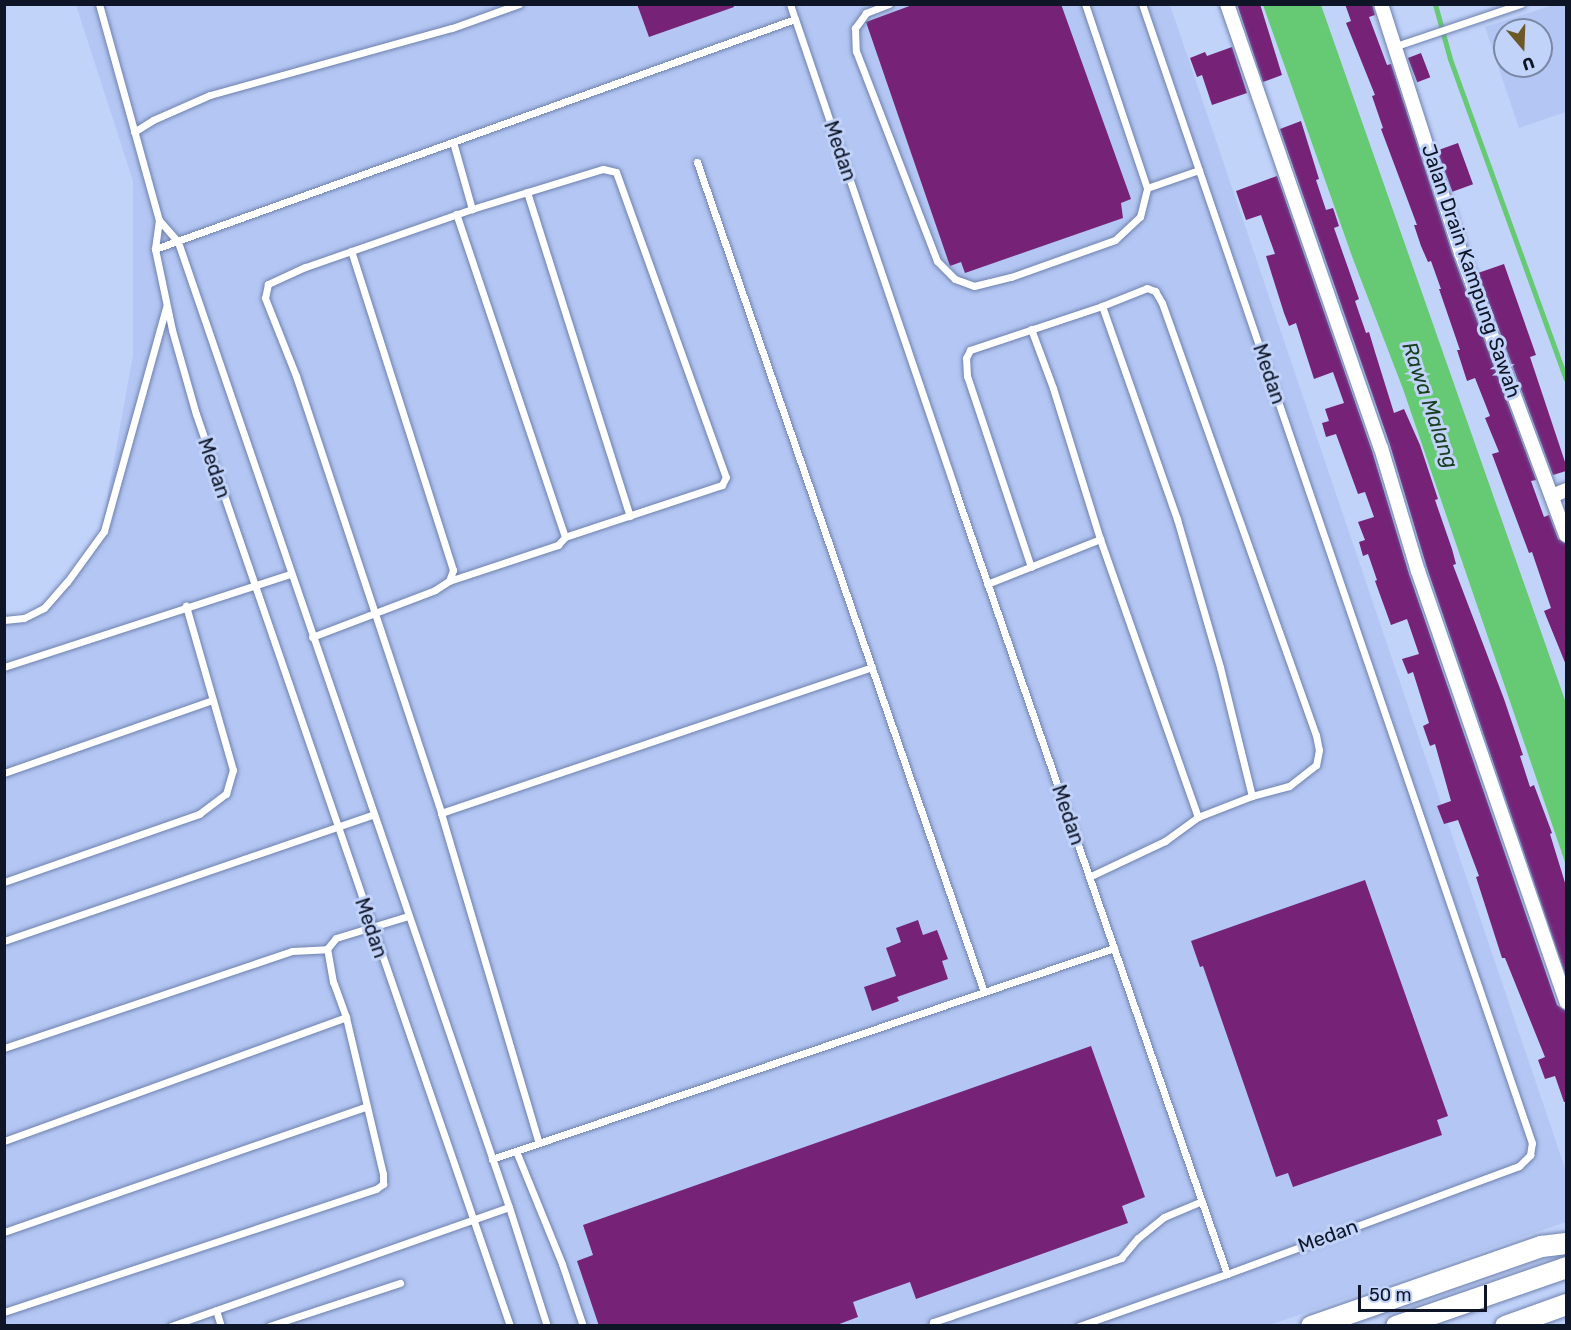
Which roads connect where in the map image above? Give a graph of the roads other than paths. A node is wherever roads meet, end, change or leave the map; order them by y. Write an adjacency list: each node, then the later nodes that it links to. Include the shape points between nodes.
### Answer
1 (99, 4): 12 (lane)
2 (519, 4): 12 (lane, via 452,28 210,94)
3 (790, 4): 10 (lane, Medan)
4 (889, 4): 16 (lane, via 866,13 855,28 856,51 937,261 955,279 974,286 1116,240 1140,217)
5 (1085, 4): 16 (lane)
6 (1142, 4): 15 (lane, Medan)
7 (1227, 4): 59 (street)
8 (1382, 4): 11 (street, Jalan Drain Kampung Sawah)
9 (1521, 4): 11 (lane)
10 (795, 19): 13 (lane); 36 (lane, Medan)
11 (1396, 46): 28 (street, Jalan Drain Kampung Sawah, via 1461,253)
12 (134, 132): 20 (lane)
13 (453, 142): 18 (lane); 21 (lane)
14 (697, 162): 43 (lane)
15 (1199, 170): 16 (lane); 73 (lane, Medan, via 1532,1143 1530,1155 1519,1166)
16 (1147, 188)
17 (527, 192): 18 (lane); 29 (lane); 29 (lane, via 603,169 616,172 726,477 722,485)
18 (472, 209): 19 (lane)
19 (456, 214): 23 (lane); 31 (lane)
20 (159, 220): 21 (lane); 22 (lane, Medan)
21 (178, 242): 22 (lane); 34 (lane)
22 (155, 249): 24 (lane, Medan)
23 (351, 251): 35 (lane, via 453,570); 39 (lane, via 268,284 265,298 296,376)
24 (166, 304): 37 (lane, Medan, via 196,414); 40 (lane, via 104,531 44,608 24,618)
25 (1102, 306): 26 (lane); 46 (lane, via 1177,519); 46 (lane, via 1146,288 1155,291 1162,303 1316,735 1316,765 1289,786)
26 (1031, 329): 32 (lane); 33 (lane, via 970,351 966,358 967,376)
27 (1566, 490): 28 (street)
28 (1552, 496): 30 (street, Jalan Drain Kampung Sawah)
29 (630, 516): 31 (lane)
30 (1566, 534)
31 (565, 537): 35 (lane, via 558,545)
32 (1100, 539): 33 (lane); 49 (lane)
33 (1031, 567): 36 (lane)
34 (291, 574): 37 (lane); 41 (lane)
35 (449, 581): 39 (lane)
36 (987, 584): 51 (lane, Medan)
37 (255, 585): 38 (lane); 50 (lane, Medan)
38 (186, 606): 42 (lane); 44 (lane)
39 (375, 615): 41 (lane); 47 (lane)
40 (4, 620)
41 (312, 637): 48 (lane)
42 (4, 667)
43 (872, 667): 47 (lane); 58 (lane)
44 (213, 700): 45 (lane); 52 (lane, via 233,770 226,794 199,814)
45 (4, 772)
46 (1252, 796): 49 (lane)
47 (441, 813): 64 (lane)
48 (373, 815): 50 (lane); 53 (lane)
49 (1198, 817): 51 (lane, via 1165,841)
50 (338, 828): 54 (lane, Medan); 55 (lane)
51 (1089, 878): 56 (lane, Medan)
52 (4, 882)
53 (408, 916): 54 (lane); 66 (lane)
54 (371, 929): 57 (lane, via 336,938); 69 (lane, Medan)
55 (4, 941)
56 (1114, 948): 58 (lane); 67 (lane, Medan)
57 (327, 950): 60 (lane); 61 (lane, via 292,951)
58 (984, 992): 64 (lane)
59 (1566, 1002)
60 (346, 1017): 62 (lane); 63 (lane)
61 (4, 1048)
62 (367, 1106): 70 (lane); 77 (lane, via 383,1174 382,1184 376,1189)
63 (4, 1141)
64 (539, 1143): 65 (lane)
65 (516, 1151): 66 (lane); 83 (lane)
66 (492, 1159): 68 (lane)
67 (1202, 1202): 73 (lane, Medan); 84 (lane, via 1164,1217 1121,1258 933,1322)
68 (509, 1207): 69 (lane); 82 (lane)
69 (475, 1220): 76 (lane); 81 (lane, Medan)
70 (4, 1232)
71 (1566, 1243): 86 (main road, via 1540,1246)
72 (1566, 1267): 87 (main road)
73 (1227, 1274): 85 (lane)
74 (400, 1283): 80 (lane)
75 (1566, 1304): 88 (main road)
76 (216, 1310): 78 (lane); 79 (lane)
77 (4, 1312)
78 (171, 1326)
79 (221, 1326)
80 (269, 1326)
81 (510, 1326)
82 (547, 1326)
83 (583, 1326)
84 (933, 1326)
85 (1079, 1326)
86 (1311, 1326)
87 (1396, 1326)
88 (1505, 1326)

